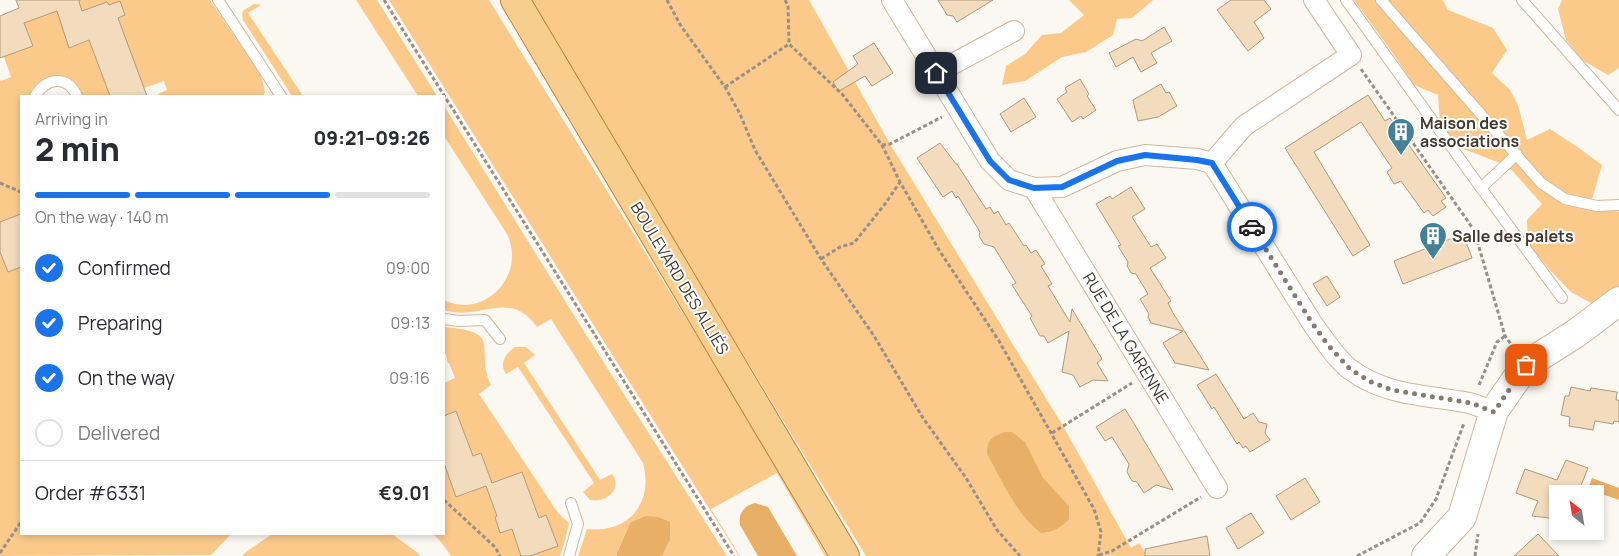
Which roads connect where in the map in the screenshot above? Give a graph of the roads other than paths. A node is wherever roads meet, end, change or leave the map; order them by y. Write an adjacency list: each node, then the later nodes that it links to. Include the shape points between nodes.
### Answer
1 (218, 0): 12 (lane)
2 (515, 0): 27 (main road, BOULEVARD DES ALLIÉS)
3 (892, 0): 9 (street)
4 (1314, 0): 15 (street, via 1351,55 1244,126)
5 (1346, 0): 17 (lane)
6 (1381, 0): 14 (lane)
7 (1522, 0): 13 (lane)
8 (1014, 31): 9 (street)
9 (936, 73): 16 (street, via 990,161 1009,180)
10 (36, 95): 11 (lane, via 42,87 58,81 68,84)
11 (76, 95)
12 (281, 95)
13 (1619, 110)
14 (1516, 154): 17 (lane); 18 (lane, via 1541,183 1565,199 1597,206)
15 (1212, 163): 16 (street, via 1145,155 1117,161 1062,187); 23 (street, via 1312,323 1350,369 1392,390)
16 (1034, 188): 24 (street, RUE DE LA GARENNE)
17 (1482, 188): 19 (lane)
18 (1619, 205)
19 (1562, 298)
20 (1619, 301): 23 (street, via 1526,365)
21 (445, 318): 22 (lane, via 485,320)
22 (500, 339)
23 (1482, 407): 28 (street, via 1462,517)
24 (1217, 488)
25 (571, 503): 26 (lane, via 578,524)
26 (569, 556)
27 (845, 556)
28 (1426, 556)

